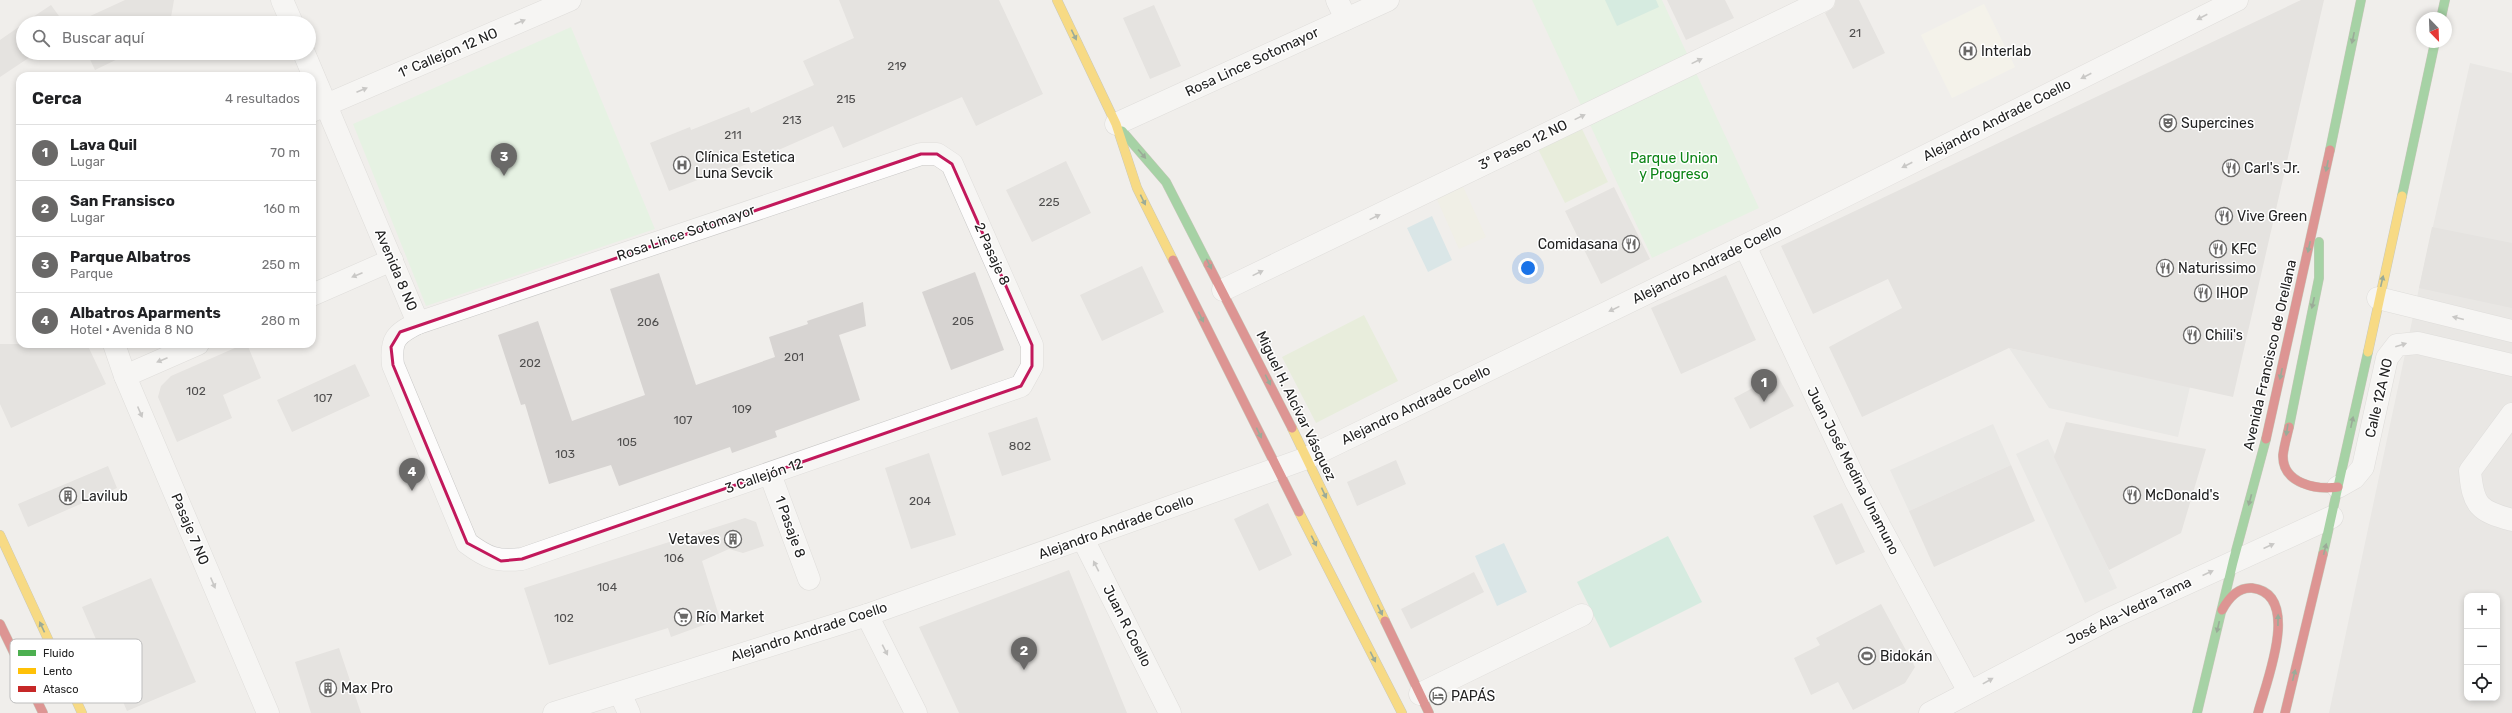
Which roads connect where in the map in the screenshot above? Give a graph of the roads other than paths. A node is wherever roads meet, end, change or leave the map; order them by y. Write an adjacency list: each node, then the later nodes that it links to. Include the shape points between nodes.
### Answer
1 (282, 0): 11 (street)
2 (570, 0): 16 (street, 1º Callejon 12 NO, one-way to 2)
3 (1057, 0): 17 (main road, Miguel H. Alcívar Vásquez, one-way to 17)
4 (1388, 0): 9 (street, Rosa Lince Sotomayor)
5 (1824, 0): 22 (street, 3º Paseo 12 NO, one-way to 5)
6 (2237, 0): 20 (street, Alejandro Andrade Coello, one-way to 20)
7 (2361, 0): 19 (main road, Avenida Francisco de Orellana, one-way to 19)
8 (2445, 0): 10 (main road)
9 (1341, 10): 17 (street, Rosa Lince Sotomayor)
10 (2442, 12)
11 (289, 16)
12 (2434, 48): 24 (main road, one-way to 12)
13 (306, 60): 14 (street, Avenida 8 NO)
14 (309, 72)
15 (316, 97): 16 (street, Avenida 8 NO)
16 (319, 108): 21 (street, Avenida 8 NO)
17 (1116, 124): 22 (main road, Miguel H. Alcívar Vásquez, one-way to 22, via 1166,182); 34 (main road, Miguel H. Alcívar Vásquez, one-way to 34, via 1137,188)
18 (952, 164): 25 (street, Rosa Lince Sotomayor, via 937,154 921,154); 27 (street, 2 Pasaje 8)
19 (2318, 209): 36 (main road, one-way to 36, via 2319,278 2283,456 2287,472 2300,482 2316,489); 42 (main road, Avenida Francisco de Orellana, one-way to 42, via 2270,425)
20 (1745, 246): 33 (street, Alejandro Andrade Coello, one-way to 33); 50 (street, Juan José Medina Unamuno, via 1856,482)
21 (392, 260): 23 (street, one-way to 23); 25 (street, Avenida 8 NO)
22 (1223, 290): 33 (main road, Miguel H. Alcívar Vásquez, one-way to 33)
23 (316, 293)
24 (2378, 298): 26 (street, one-way to 24); 36 (main road, one-way to 24)
25 (418, 324): 41 (street, Avenida 8 NO, via 400,332 391,347 393,365)
26 (2512, 331)
27 (1032, 345): 35 (street, 3 Callejón 12, via 1032,366 1022,386)
28 (115, 348): 31 (street, Pasaje 7 NO)
29 (189, 348): 31 (street, one-way to 31)
30 (2512, 365): 36 (street, Calle 12A NO, one-way to 30, via 2354,478 2363,467 2387,358 2397,345 2418,343)
31 (125, 376): 57 (street, Pasaje 7 NO, one-way to 57)
32 (2512, 414): 38 (street, via 2470,471 2472,495 2489,514)
33 (1307, 458): 34 (street, Alejandro Andrade Coello); 52 (main road, Miguel H. Alcívar Vásquez, one-way to 52)
34 (1277, 469): 40 (street, Alejandro Andrade Coello); 62 (main road, Miguel H. Alcívar Vásquez, one-way to 62)
35 (770, 474): 41 (street, 3 Callejón 12, via 522,559 501,561 482,554); 43 (street, 1 Pasaje 8)
36 (2338, 487): 37 (main road)
37 (2332, 517): 42 (street, José Ala-Vedra Tama, one-way to 37); 67 (main road, one-way to 37)
38 (2512, 520)
39 (0, 535): 48 (main road, one-way to 39)
40 (1083, 539): 45 (street, Alejandro Andrade Coello); 61 (street, Juan R Coello, one-way to 40)
41 (467, 543)
42 (2233, 562): 44 (main road, Avenida Francisco de Orellana); 50 (street, José Ala-Vedra Tama, one-way to 42, via 2109,619)
43 (809, 579)
44 (2222, 610): 65 (main road, Avenida Francisco de Orellana, one-way to 65); 66 (main road, one-way to 44, via 2277,635 2277,608 2269,596 2260,590 2247,588 2231,597)
45 (867, 615): 51 (street, Alejandro Andrade Coello); 60 (street, one-way to 60)
46 (1582, 615): 52 (street)
47 (0, 624): 49 (main road)
48 (48, 639)
49 (10, 645)
50 (1969, 692): 64 (street, José Ala-Vedra Tama)
51 (620, 693): 58 (street, Alejandro Andrade Coello); 59 (street)
52 (1420, 694): 63 (main road, Miguel H. Alcívar Vásquez)
53 (38, 703): 55 (main road)
54 (77, 703): 56 (main road, one-way to 54)
55 (43, 713)
56 (82, 713)
57 (268, 713)
58 (554, 713)
59 (629, 713)
60 (916, 713)
61 (1170, 713)
62 (1402, 713)
63 (1429, 713)
64 (1930, 713)
65 (2197, 713)
66 (2258, 713)
67 (2285, 713)

